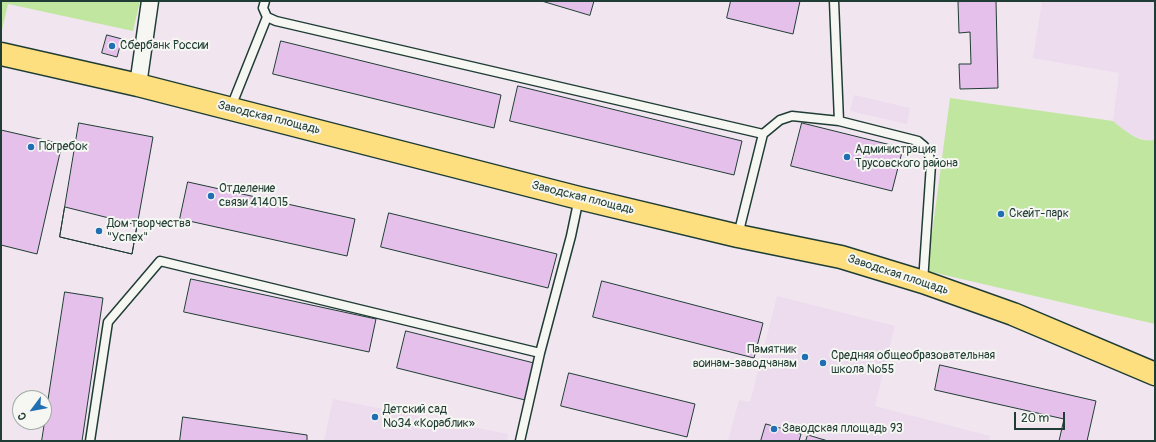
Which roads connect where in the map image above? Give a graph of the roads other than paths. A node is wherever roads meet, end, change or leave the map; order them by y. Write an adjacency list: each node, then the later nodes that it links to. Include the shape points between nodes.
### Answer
1 (150, 1): 6 (street)
2 (265, 1): 4 (lane, via 263,8)
3 (834, 1): 8 (lane)
4 (267, 17): 7 (lane); 9 (lane)
5 (1, 54): 6 (main road, Заводская площадь)
6 (138, 85): 7 (main road, Заводская площадь)
7 (230, 108): 10 (main road, Заводская площадь)
8 (839, 121): 9 (lane, via 792,116 780,120); 12 (lane, via 918,141 929,155 931,164)
9 (763, 134): 11 (lane)
10 (579, 198): 11 (main road, Заводская площадь); 13 (lane)
11 (738, 236): 12 (main road, Заводская площадь, via 841,257)
12 (923, 282): 14 (main road, Заводская площадь, via 1020,317)
13 (540, 353): 15 (lane, via 160,261 108,322); 16 (lane)
14 (1155, 374)
15 (90, 441)
16 (520, 441)

